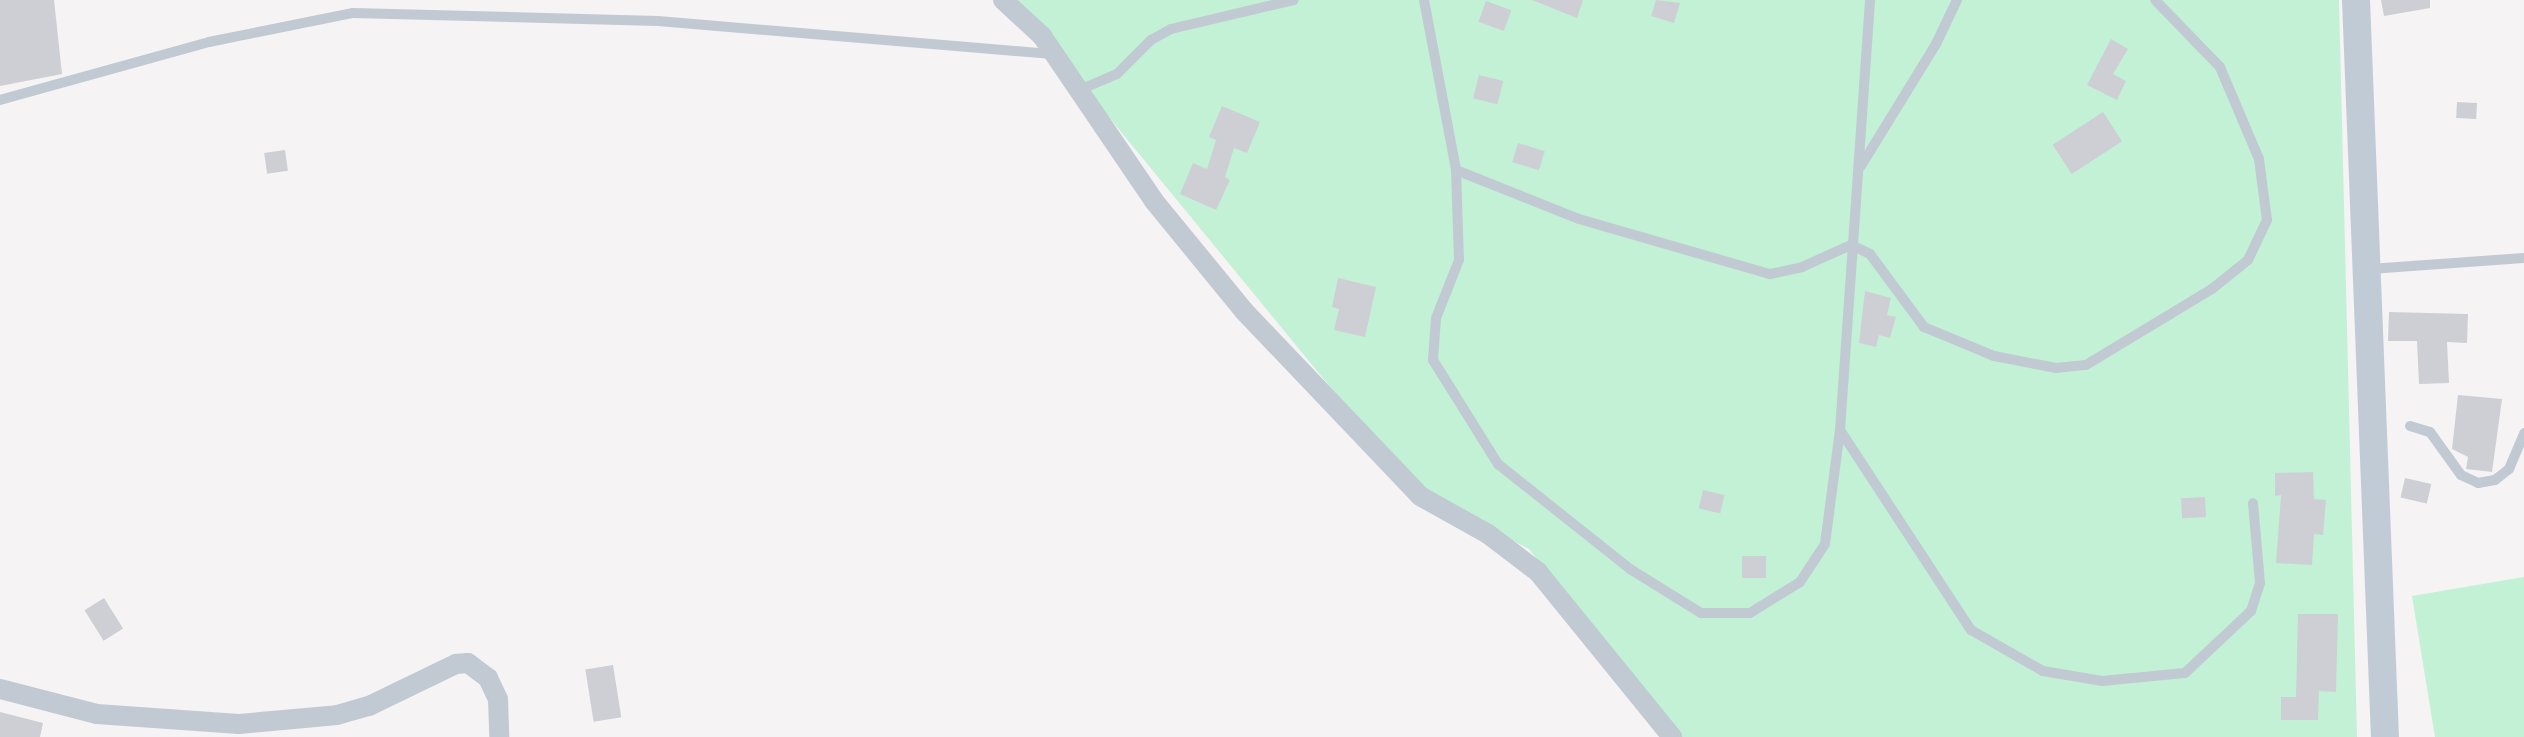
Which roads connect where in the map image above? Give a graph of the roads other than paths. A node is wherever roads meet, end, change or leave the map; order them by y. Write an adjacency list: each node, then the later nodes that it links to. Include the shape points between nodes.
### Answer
1 (1003, 0): 8 (street, via 1029,22)
2 (1294, 0): 9 (lane, via 1171,29 1151,40 1117,74)
3 (1424, 0): 12 (lane)
4 (1870, 0): 11 (lane)
5 (1957, 0): 11 (lane)
6 (2155, 0): 13 (lane, via 2220,67 2259,159 2267,220 2248,260 2212,289 2086,365 2056,368 1994,356 1924,327 1870,254)
7 (2356, 0): 15 (main road)
8 (1053, 54): 9 (street); 10 (lane, via 658,21 353,13 209,42)
9 (1075, 92): 22 (street, via 1154,201 1276,346 1420,496 1488,534 1538,572)
10 (0, 100)
11 (1860, 167): 13 (lane)
12 (1456, 170): 13 (lane, via 1579,219 1770,274 1802,267); 17 (lane, via 1459,260 1436,318 1433,360 1498,464 1630,569 1701,613 1750,613 1800,582 1825,544)
13 (1851, 245): 17 (lane)
14 (2524, 258): 15 (lane)
15 (2366, 270): 23 (main road)
16 (2410, 426): 18 (lane, via 2430,432 2461,475 2478,483 2495,480 2509,469)
17 (1840, 430): 19 (lane, via 1971,630 2043,671 2102,681 2185,673 2251,611 2260,583)
18 (2524, 433)
19 (2253, 503)
20 (0, 689): 21 (street, via 97,714 239,724 337,715 468,663 488,678 498,699)
21 (499, 737)
22 (1672, 737)
23 (2385, 737)

